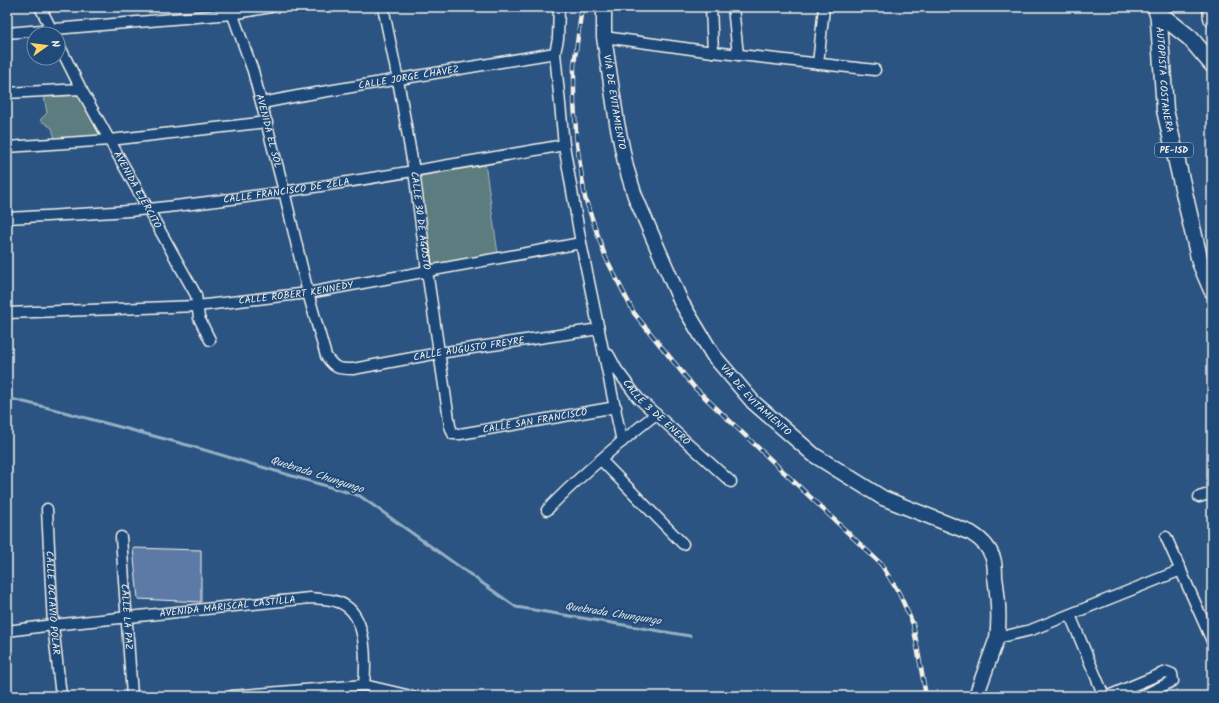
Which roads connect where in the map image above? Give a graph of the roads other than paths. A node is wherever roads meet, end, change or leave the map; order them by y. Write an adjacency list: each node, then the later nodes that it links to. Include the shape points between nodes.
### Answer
1 (40, 7): 13 (street)
2 (271, 7): 11 (street)
3 (383, 7): 25 (street, CALLE 30 DE AGOSTO)
4 (559, 7): 19 (street)
5 (604, 7): 17 (main road, VÍA DE EVITAMIENTO)
6 (711, 7): 18 (street)
7 (734, 7): 20 (street)
8 (824, 7): 22 (street)
9 (1211, 7): 12 (highway)
10 (1155, 9): 23 (highway, via 1190,38); 39 (highway, AUTOPISTA COSTANERA / PE-1SD, via 1165,110 1200,262)
11 (231, 11): 14 (street); 28 (street, AVENIDA EL SOL, via 253,70)
12 (1212, 18)
13 (50, 26)
14 (66, 30)
15 (7, 33): 16 (street)
16 (26, 33)
17 (604, 37): 18 (street); 65 (main road, VÍA DE EVITAMIENTO, via 618,131 635,196 680,302 712,355 753,402 814,455 883,498 971,533 980,539 993,559 998,596)
18 (713, 52): 20 (street)
19 (555, 53): 25 (street, CALLE JORGE CHÁVEZ); 31 (street)
20 (738, 55): 22 (street)
21 (66, 59): 26 (street, AVENIDA EJÉRCITO)
22 (818, 64): 24 (street)
23 (1212, 64)
24 (875, 70)
25 (398, 80): 28 (street, CALLE JORGE CHÁVEZ); 33 (street, CALLE 30 DE AGOSTO)
26 (81, 89): 27 (street); 30 (street, AVENIDA EJÉRCITO)
27 (7, 93)
28 (262, 103): 29 (street, AVENIDA EL SOL)
29 (267, 122): 30 (street); 34 (street, AVENIDA EL SOL)
30 (110, 140): 32 (street); 35 (street, AVENIDA EJÉRCITO)
31 (564, 145): 33 (street, CALLE FRANCISCO DE ZELA); 37 (street)
32 (7, 147)
33 (414, 171): 34 (street, CALLE FRANCISCO DE ZELA); 38 (street, CALLE 30 DE AGOSTO)
34 (284, 191): 35 (street, CALLE FRANCISCO DE ZELA); 40 (street, AVENIDA EL SOL)
35 (148, 209): 36 (street, CALLE FRANCISCO DE ZELA); 41 (street, AVENIDA EJÉRCITO, via 196,295)
36 (7, 218)
37 (581, 243): 38 (street, CALLE ROBERT KENNEDY); 43 (street)
38 (427, 270): 40 (street, CALLE ROBERT KENNEDY); 45 (street, CALLE 30 DE AGOSTO)
39 (1212, 290)
40 (308, 292): 41 (street, CALLE ROBERT KENNEDY); 46 (street, AVENIDA EL SOL, via 326,356 332,365)
41 (197, 306): 42 (street, CALLE ROBERT KENNEDY); 44 (street, AVENIDA EJÉRCITO, via 199,318)
42 (7, 313)
43 (599, 329): 45 (street, CALLE AUGUSTO FREYRE); 47 (street); 48 (street, CALLE 3 DE ENERO, via 616,370 638,398)
44 (210, 340)
45 (439, 353): 46 (street, CALLE AUGUSTO FREYRE, via 353,369); 49 (street, CALLE 30 DE AGOSTO)
46 (339, 369)
47 (616, 408): 49 (street, CALLE SAN FRANCISCO); 50 (street)
48 (656, 414): 50 (street); 52 (street, CALLE 3 DE ENERO)
49 (453, 434)
50 (622, 442): 51 (street)
51 (601, 460): 56 (street); 59 (street)
52 (731, 482)
53 (1212, 493): 54 (street)
54 (1199, 497)
55 (47, 509): 63 (street, CALLE OCTAVIO POLAR)
56 (547, 510)
57 (121, 537): 62 (street, CALLE LA PAZ)
58 (1166, 537): 60 (street)
59 (684, 544)
60 (1181, 570): 61 (street); 66 (street)
61 (1070, 614): 65 (street, via 1031,630); 74 (street)
62 (127, 617): 63 (street, AVENIDA MARISCAL CASTILLA); 67 (street, AVENIDA MARISCAL CASTILLA, via 310,598 333,600 347,606 356,617 366,664); 70 (street, CALLE LA PAZ)
63 (53, 625): 64 (street, AVENIDA MARISCAL CASTILLA); 69 (street, CALLE OCTAVIO POLAR)
64 (7, 631)
65 (997, 638): 73 (main road, VÍA DE EVITAMIENTO)
66 (1212, 641)
67 (364, 685): 68 (street); 72 (street)
68 (348, 691): 71 (street)
69 (61, 696)
70 (132, 696)
71 (232, 696)
72 (411, 696)
73 (976, 696)
74 (1104, 696)
75 (1108, 696): 76 (street, via 1163,673 1172,674 1173,681)
76 (1142, 696)

